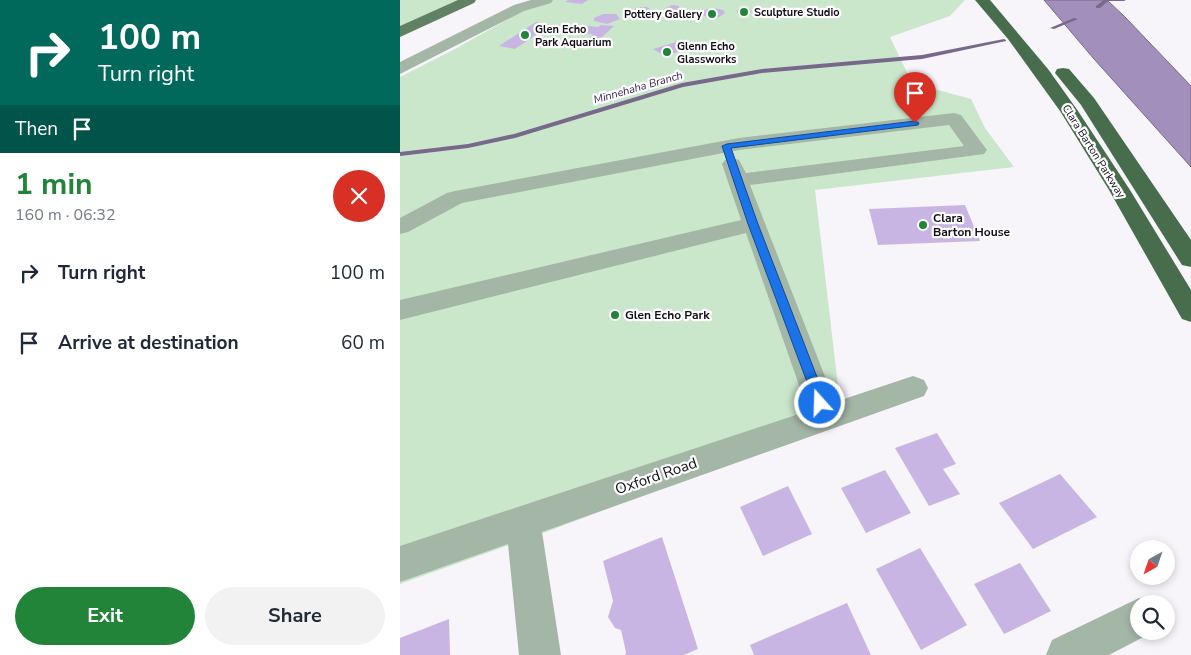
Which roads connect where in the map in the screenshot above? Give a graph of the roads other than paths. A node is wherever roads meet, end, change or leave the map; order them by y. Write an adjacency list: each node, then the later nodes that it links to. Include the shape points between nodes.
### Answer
1 (469, 0): 5 (main road)
2 (982, 0): 13 (highway, Clara Barton Parkway, via 1003,22 1079,123)
3 (999, 0): 11 (highway, Clara Barton Parkway, via 1088,102)
4 (551, 3): 6 (street, via 519,8)
5 (400, 32)
6 (400, 69)
7 (727, 146): 8 (street); 8 (street, via 954,119 977,150); 10 (street, via 455,198)
8 (737, 180): 9 (street)
9 (753, 224): 12 (street); 15 (street)
10 (400, 227)
11 (1191, 259)
12 (400, 310)
13 (1191, 312)
14 (913, 388): 15 (street, Oxford Road)
15 (826, 418): 16 (street, Oxford Road)
16 (523, 521): 17 (street, Oxford Road); 19 (street)
17 (400, 564)
18 (1130, 623): 20 (street)
19 (540, 655)
20 (1067, 655)

